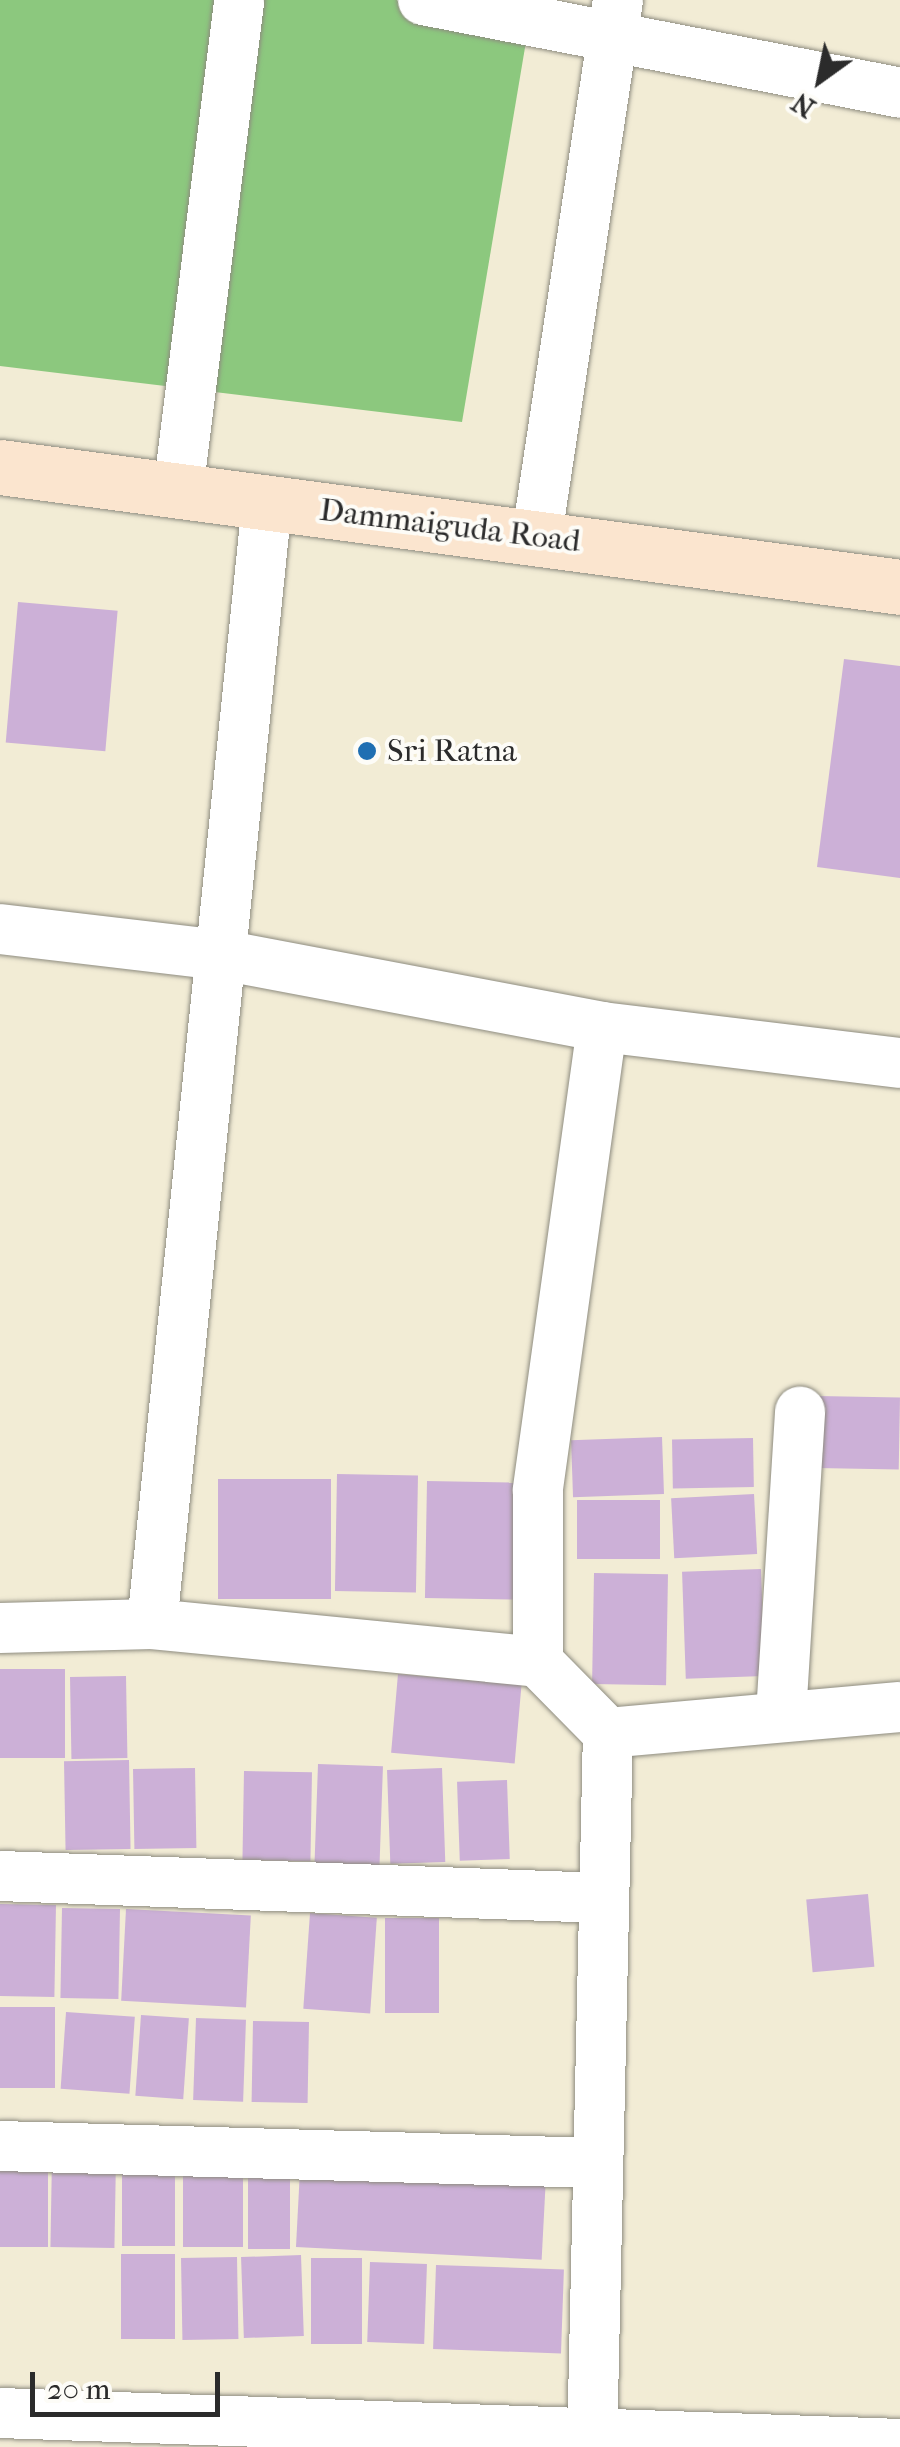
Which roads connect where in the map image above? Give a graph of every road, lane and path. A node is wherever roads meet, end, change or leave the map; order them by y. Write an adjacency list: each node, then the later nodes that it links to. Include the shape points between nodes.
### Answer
1 (238, 0): 6 (street)
2 (423, 0): 3 (street)
3 (615, 16): 4 (street); 8 (street)
4 (900, 92)
5 (0, 467): 6 (street, Dammaiguda Road)
6 (178, 492): 7 (street, Dammaiguda Road)
7 (267, 503): 8 (street, Dammaiguda Road); 11 (street)
8 (537, 535): 9 (street, Dammaiguda Road)
9 (900, 587)
10 (0, 929): 11 (street)
11 (222, 955): 12 (street); 15 (street)
12 (602, 1027): 13 (street); 17 (street, via 538,1491)
13 (900, 1063)
14 (800, 1412): 19 (street)
15 (152, 1624): 16 (street); 17 (street)
16 (0, 1628)
17 (538, 1662): 20 (street)
18 (900, 1706): 19 (street)
19 (780, 1714): 20 (street)
20 (608, 1733): 22 (street)
21 (0, 1876): 22 (street)
22 (602, 1898): 24 (street)
23 (0, 2146): 24 (street)
24 (598, 2163): 26 (street)
25 (0, 2413): 26 (street)
26 (592, 2441): 28 (street)
27 (900, 2444): 28 (street)
28 (847, 2445)

